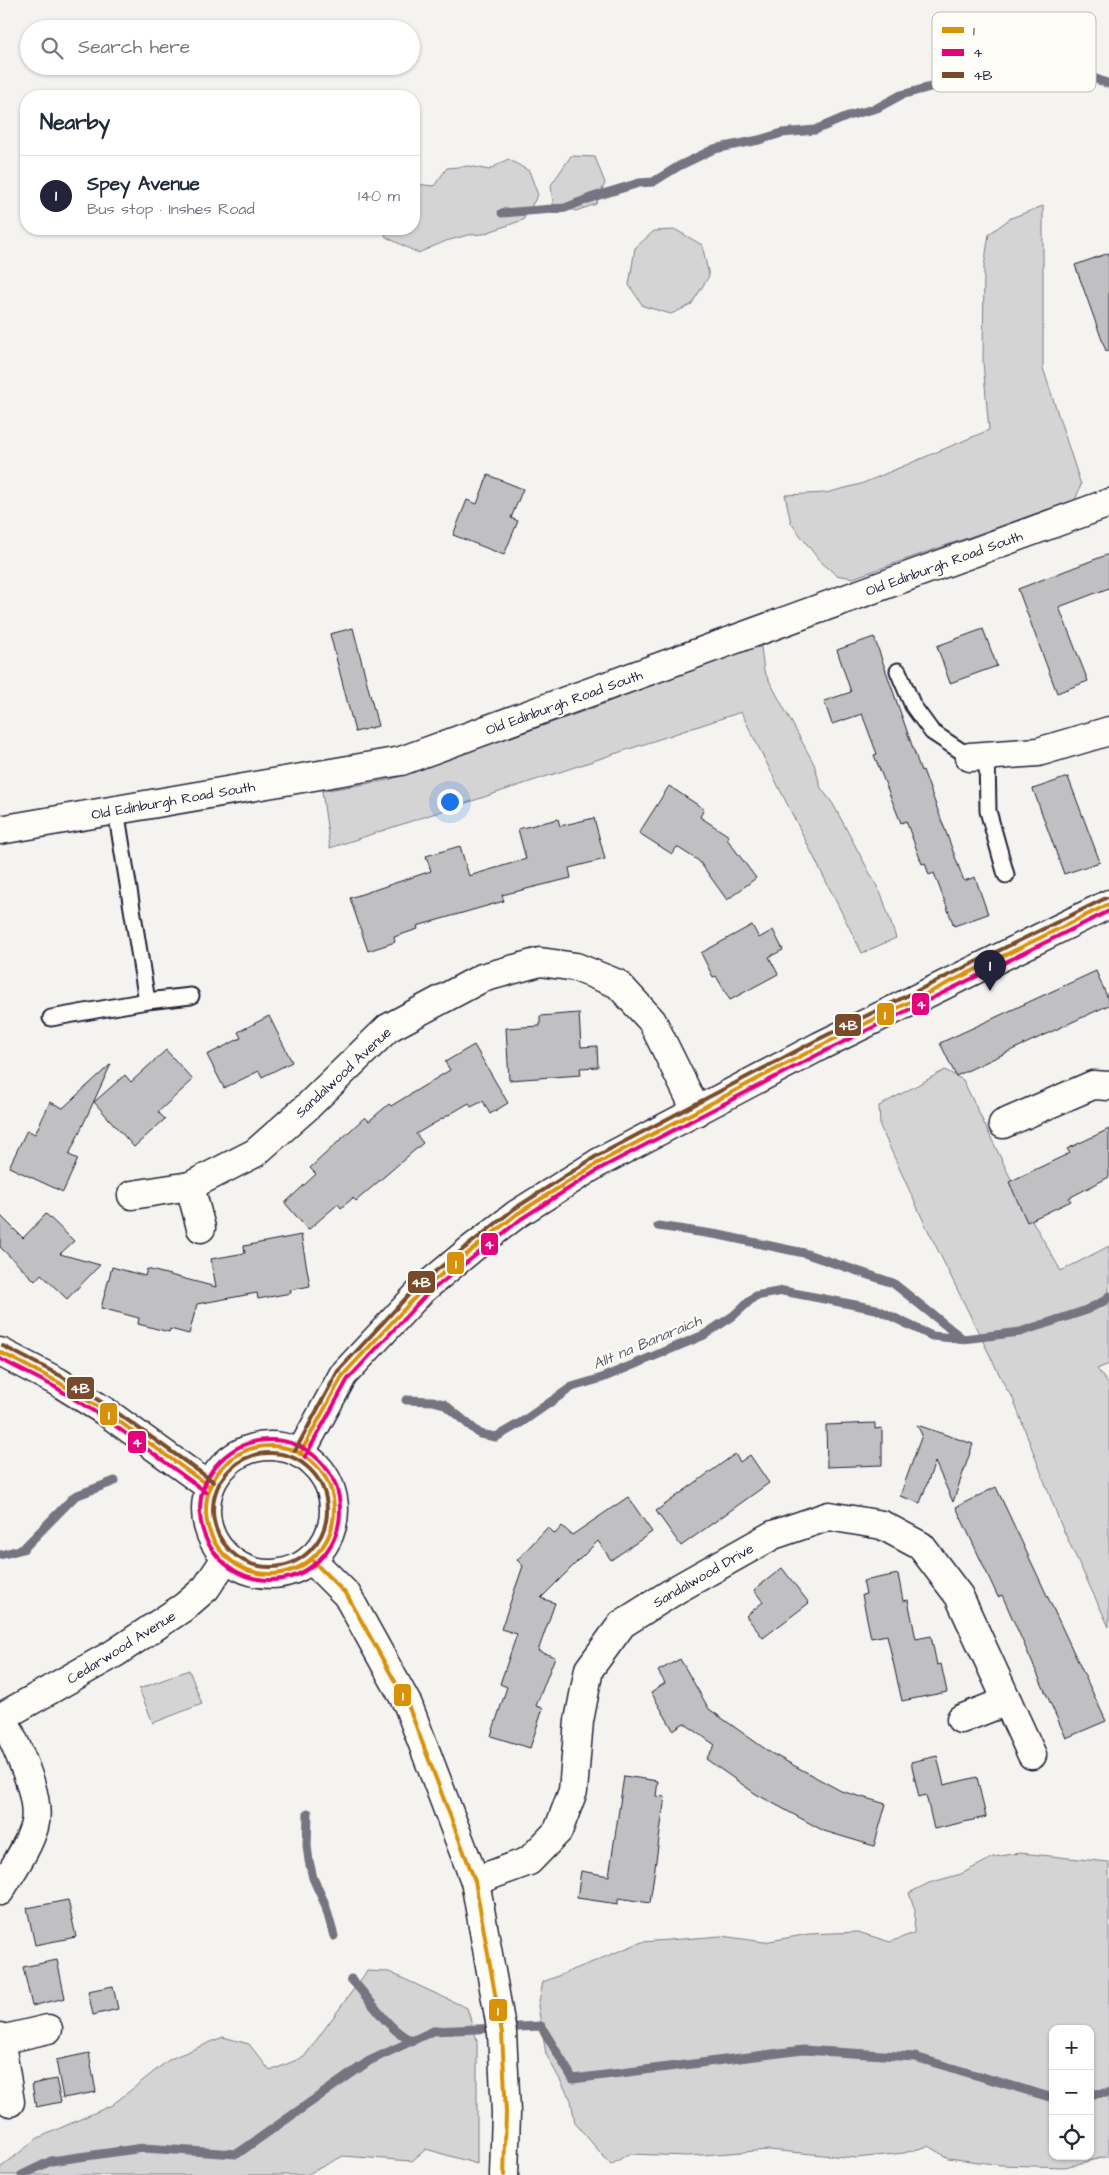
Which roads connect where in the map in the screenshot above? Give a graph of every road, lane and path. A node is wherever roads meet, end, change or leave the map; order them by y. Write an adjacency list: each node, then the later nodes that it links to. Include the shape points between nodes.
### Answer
1 (1109, 504): 5 (street, Old Edinburgh Road South, via 401,761)
2 (898, 671): 4 (lane, via 912,706 932,732)
3 (1109, 730): 4 (street, via 1038,752)
4 (979, 756): 7 (lane, via 988,811)
5 (116, 810): 6 (street, Old Edinburgh Road South); 10 (lane)
6 (0, 830)
7 (1006, 876)
8 (1109, 904): 13 (street, via 820,1046)
9 (191, 996): 10 (lane)
10 (147, 1001): 11 (lane)
11 (51, 1018)
12 (1109, 1086): 14 (street, via 1093,1085)
13 (697, 1112): 15 (street, Sandalwood Avenue, via 652,1021 618,984 576,967 540,962 482,978 388,1028 255,1153); 19 (street, via 598,1163 517,1214 422,1290 343,1375)
14 (1003, 1124)
15 (190, 1186): 16 (street, Sandalwood Avenue); 17 (street)
16 (132, 1195)
17 (201, 1228)
18 (0, 1352): 20 (street, via 106,1412)
19 (300, 1454): 20 (street, via 280,1447 258,1447 238,1455 221,1469); 22 (street, via 317,1466 328,1483 334,1504 332,1524 325,1543)
20 (210, 1487): 21 (street, via 207,1525 214,1543)
21 (226, 1558): 22 (street, via 260,1574 296,1569); 24 (street, Cedarwood Avenue, via 206,1588 184,1608 115,1653)
22 (312, 1559): 27 (street, via 348,1595 408,1705)
23 (1007, 1700): 25 (street); 26 (street, Sandalwood Drive); 27 (street, Sandalwood Drive, via 959,1596 921,1546 882,1524 829,1516 773,1535 622,1624 589,1670 579,1721 573,1791 558,1832 529,1861)
24 (2, 1718): 28 (street, via 30,1777 35,1825 24,1853)
25 (961, 1720)
26 (1032, 1755)
27 (475, 1880): 32 (street, via 502,2033 506,2113)
28 (0, 1891)
29 (48, 2029): 30 (street)
30 (0, 2038): 31 (street)
31 (10, 2102)
32 (504, 2175)

